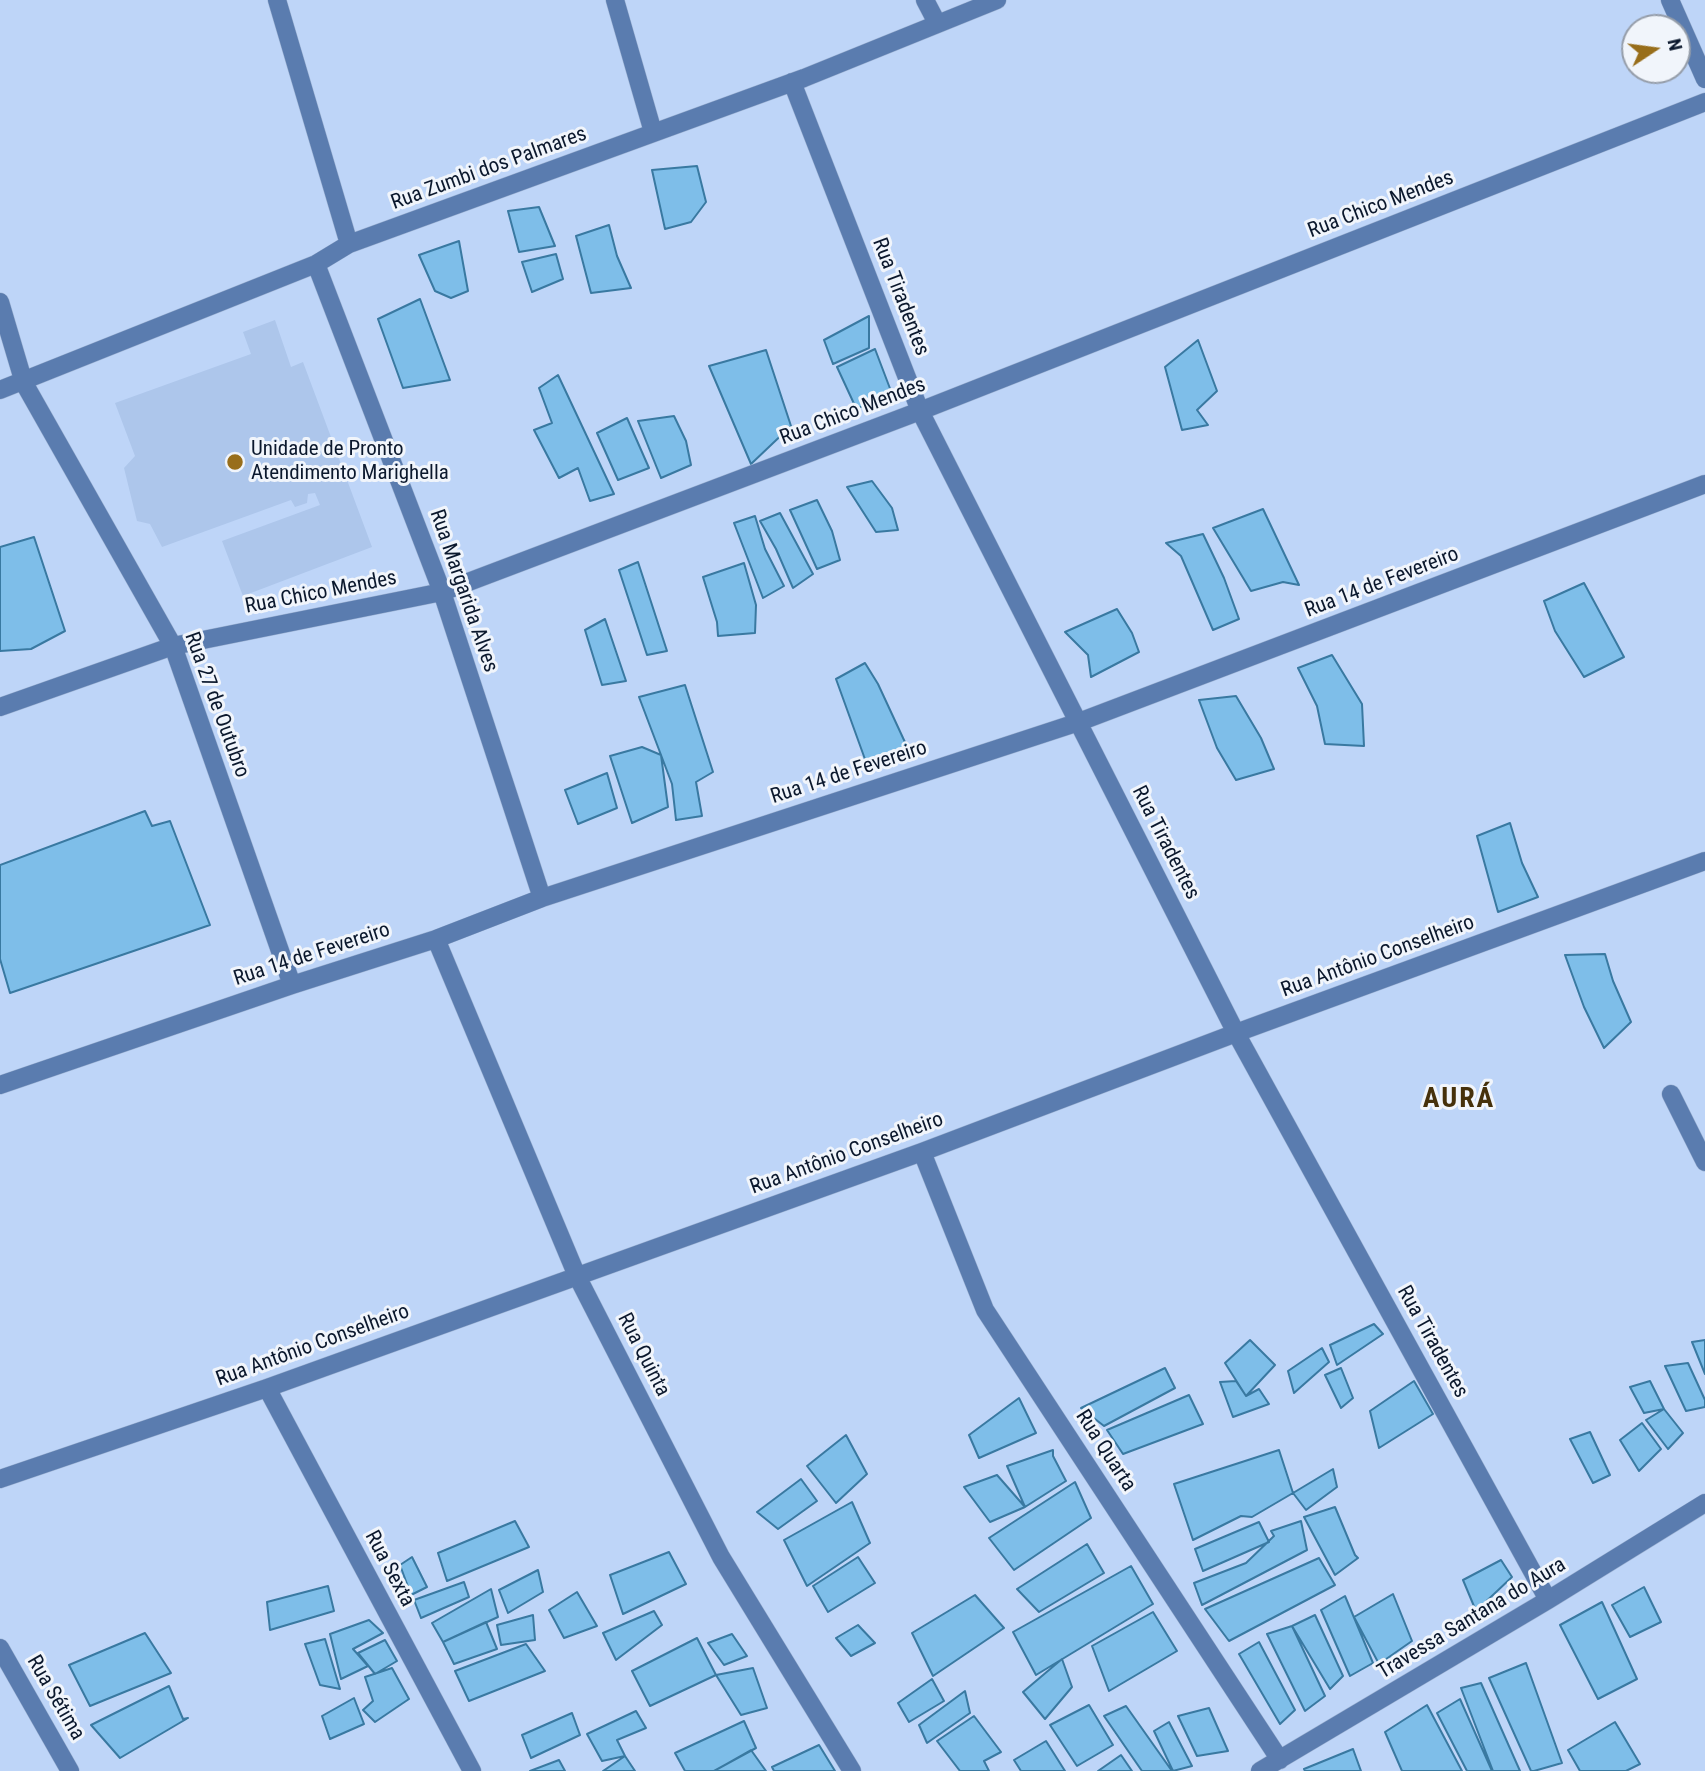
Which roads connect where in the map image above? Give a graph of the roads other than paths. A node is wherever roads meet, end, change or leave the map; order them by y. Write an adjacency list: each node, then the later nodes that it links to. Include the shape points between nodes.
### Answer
1 (277, 0): 11 (street)
2 (615, 0): 10 (street)
3 (925, 0): 6 (street)
4 (997, 0): 6 (street, Rua Zumbi dos Palmares)
5 (1670, 0): 7 (street)
6 (937, 23): 8 (street, Rua Zumbi dos Palmares)
7 (1705, 79)
8 (792, 82): 10 (street, Rua Zumbi dos Palmares); 16 (street, Rua Tiradentes)
9 (1705, 102): 16 (street, Rua Chico Mendes)
10 (653, 132): 11 (street, Rua Zumbi dos Palmares)
11 (349, 244): 12 (street, Rua Zumbi dos Palmares)
12 (316, 264): 14 (street, Rua Zumbi dos Palmares); 18 (street, Rua Margarida Alves)
13 (0, 302): 14 (street, Rua 27 de Outubro)
14 (24, 383): 15 (street, Rua Zumbi dos Palmares); 19 (street, Rua 27 de Outubro)
15 (0, 390)
16 (920, 411): 18 (street, Rua Chico Mendes); 21 (street, Rua Tiradentes)
17 (1705, 484): 21 (street, Rua 14 de Fevereiro)
18 (442, 593): 19 (street, Rua Chico Mendes); 23 (street, Rua Margarida Alves)
19 (173, 646): 20 (street, Rua Chico Mendes); 25 (street, Rua 27 de Outubro)
20 (0, 707)
21 (1079, 722): 23 (street, Rua 14 de Fevereiro); 26 (street, Rua Tiradentes)
22 (1705, 861): 26 (street, Rua Antônio Conselheiro)
23 (542, 898): 24 (street, Rua 14 de Fevereiro)
24 (436, 939): 25 (street, Rua 14 de Fevereiro); 31 (street, Rua Quinta)
25 (292, 985): 27 (street, Rua 14 de Fevereiro)
26 (1236, 1033): 29 (street, Rua Antônio Conselheiro); 35 (street, Rua Tiradentes)
27 (0, 1085)
28 (1671, 1094): 30 (street)
29 (922, 1152): 31 (street, Rua Antônio Conselheiro); 37 (street, Rua Quarta, via 985,1310)
30 (1705, 1162)
31 (577, 1276): 32 (street, Rua Antônio Conselheiro); 40 (street, Rua Quinta, via 721,1557)
32 (267, 1388): 33 (street, Rua Antônio Conselheiro); 39 (street, Rua Sexta)
33 (0, 1479)
34 (1705, 1503): 35 (street, Travessa Santana do Aura)
35 (1548, 1600): 37 (street, Travessa Santana do Aura)
36 (0, 1648): 38 (street, Rua Sétima)
37 (1280, 1760): 41 (street, Travessa Santana do Aura)
38 (70, 1771)
39 (472, 1771)
40 (852, 1771)
41 (1260, 1771)

